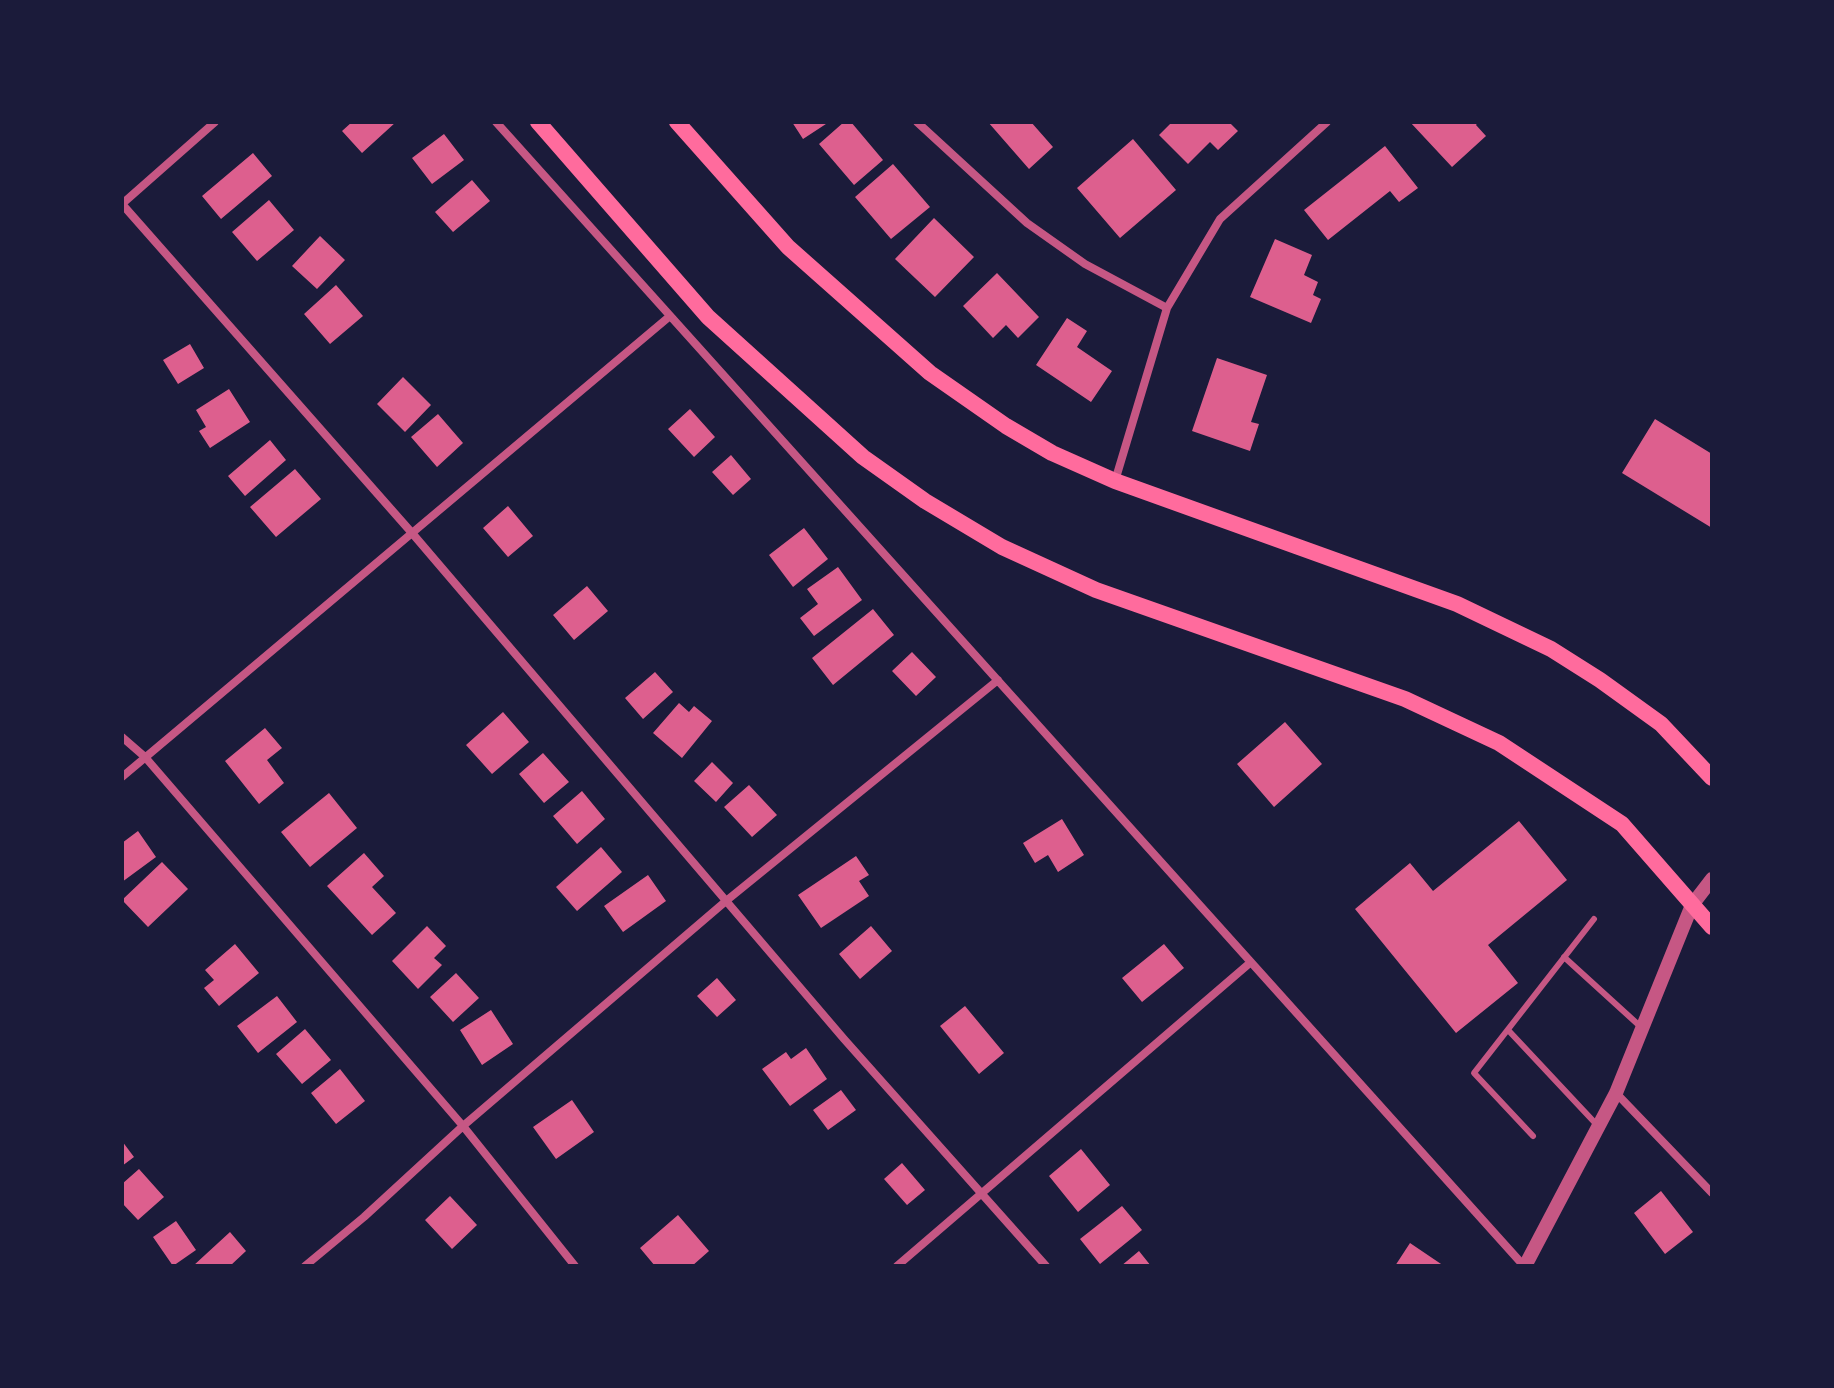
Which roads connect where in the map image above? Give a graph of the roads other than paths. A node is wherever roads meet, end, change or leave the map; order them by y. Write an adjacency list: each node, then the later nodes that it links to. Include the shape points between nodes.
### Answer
1 (215, 122): 7 (street)
2 (496, 122): 9 (street)
3 (538, 122): 19 (main road, via 708,317 863,457 925,501 1002,547 1096,590 1405,699 1464,725 1622,824)
4 (677, 122): 10 (main road, via 788,247 930,373 1052,453)
5 (917, 122): 8 (street, via 1027,223 1096,271)
6 (1327, 122): 8 (street, via 1220,219)
7 (122, 204): 11 (street)
8 (1167, 308): 10 (street)
9 (670, 316): 11 (street); 12 (street)
10 (1115, 481): 16 (main road, via 1457,604 1551,649 1661,724)
11 (412, 533): 14 (street); 18 (street)
12 (998, 680): 18 (street); 23 (street)
13 (122, 737): 14 (street)
14 (145, 757): 15 (street); 27 (street)
15 (122, 777)
16 (1712, 778)
17 (1712, 879): 19 (street)
18 (726, 901): 27 (street); 30 (street)
19 (1692, 905): 21 (main road); 24 (street)
20 (1594, 919): 22 (lane)
21 (1712, 927)
22 (1564, 957): 24 (lane); 25 (lane)
23 (1251, 962): 30 (street); 36 (street)
24 (1642, 1028): 26 (street)
25 (1509, 1031): 28 (lane); 29 (lane, via 1474,1073)
26 (1616, 1093): 28 (street); 31 (street)
27 (463, 1126): 32 (street); 33 (street)
28 (1598, 1126): 36 (street)
29 (1533, 1136)
30 (982, 1192): 34 (street); 35 (street)
31 (1712, 1193)
32 (305, 1266)
33 (575, 1266)
34 (897, 1266)
35 (1046, 1266)
36 (1524, 1266)

